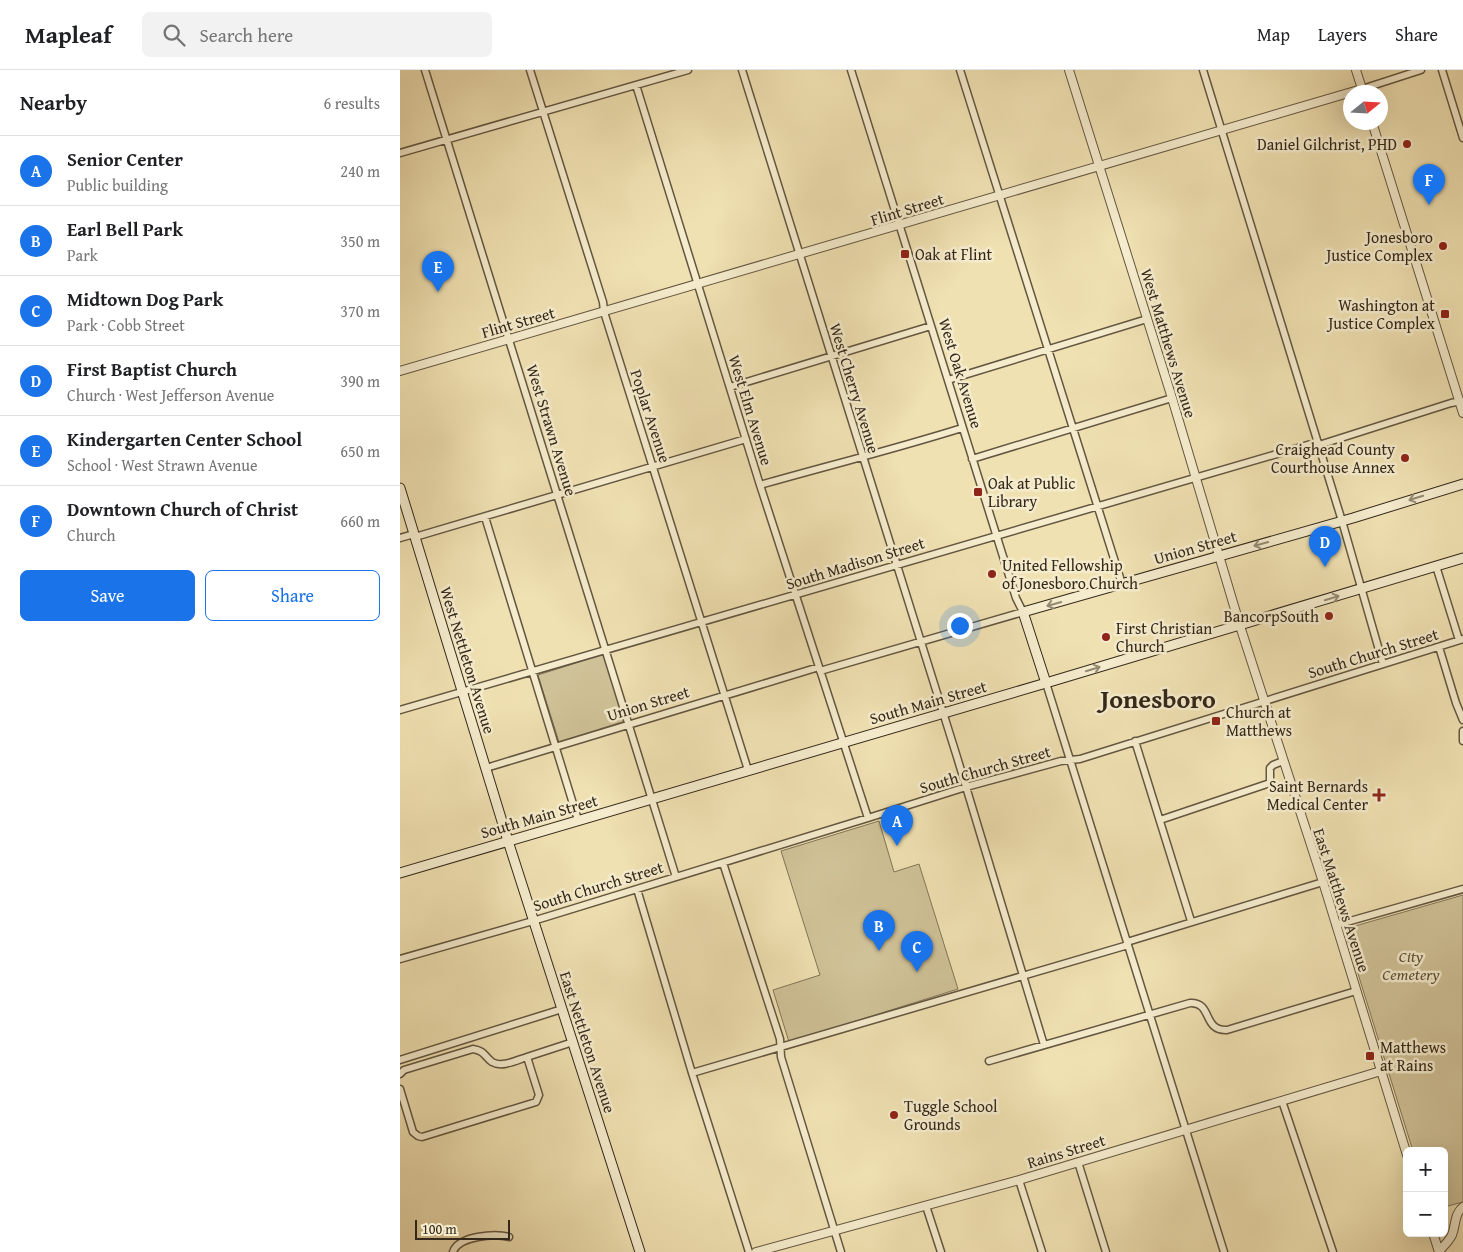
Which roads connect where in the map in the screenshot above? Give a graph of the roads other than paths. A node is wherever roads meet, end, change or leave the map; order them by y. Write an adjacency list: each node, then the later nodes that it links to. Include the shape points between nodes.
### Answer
1 (425, 70): 20 (street, West Strawn Avenue)
2 (530, 70): 16 (street, Poplar Avenue)
3 (688, 70): 12 (street)
4 (742, 70): 25 (street, West Cherry Avenue)
5 (851, 70): 24 (street, West Oak Avenue)
6 (960, 70): 23 (street)
7 (1069, 70): 22 (street, West Matthews Avenue)
8 (1203, 70): 17 (street)
9 (1356, 70): 13 (street)
10 (1422, 70): 14 (street, Flint Street)
11 (1442, 70): 19 (street)
12 (636, 85): 16 (street); 26 (street, West Elm Avenue)
13 (1361, 85)
14 (1380, 85)
15 (1343, 97): 17 (street, Flint Street)
16 (543, 112): 20 (street); 27 (street, Poplar Avenue)
17 (1222, 130): 22 (street, Flint Street); 42 (street)
18 (1375, 130): 37 (street)
19 (1463, 138)
20 (446, 140): 21 (street); 30 (street, West Strawn Avenue)
21 (400, 154)
22 (1100, 166): 23 (street, Flint Street); 28 (street, West Matthews Avenue)
23 (1000, 195): 24 (street, Flint Street); 31 (street)
24 (900, 225): 25 (street, Flint Street); 29 (street, West Oak Avenue)
25 (799, 255): 26 (street, Flint Street); 32 (street, West Cherry Avenue)
26 (698, 284): 27 (street, Flint Street); 35 (street, West Elm Avenue)
27 (604, 312): 30 (street, Flint Street); 45 (street, Poplar Avenue)
28 (1147, 319): 31 (street); 36 (street, West Matthews Avenue)
29 (931, 326): 32 (street); 34 (street, West Oak Avenue)
30 (509, 339): 33 (street, Flint Street); 50 (street, West Strawn Avenue)
31 (1048, 349): 34 (street); 39 (street)
32 (830, 355): 35 (street); 43 (street, West Cherry Avenue)
33 (400, 371)
34 (948, 380): 40 (street, West Oak Avenue)
35 (730, 387): 41 (street, West Elm Avenue)
36 (1172, 398): 39 (street); 46 (street, West Matthews Avenue)
37 (1461, 401): 38 (street); 42 (street, South Madison Street)
38 (1463, 413)
39 (1073, 427): 44 (street); 51 (street)
40 (962, 428): 43 (street); 44 (street, West Oak Avenue)
41 (746, 439): 45 (street); 48 (street, West Elm Avenue)
42 (1318, 444): 46 (street, South Madison Street); 53 (street)
43 (862, 458): 48 (street); 59 (street, West Cherry Avenue)
44 (972, 459): 54 (street, West Oak Avenue)
45 (653, 467): 50 (street); 65 (street, Poplar Avenue)
46 (1196, 478): 51 (street, South Madison Street); 57 (street, West Matthews Avenue)
47 (1463, 484): 53 (main road, Union Street, one-way to 53)
48 (760, 485): 63 (street, West Elm Avenue)
49 (400, 488): 55 (main road, West Nettleton Avenue)
50 (558, 495): 52 (street); 70 (street, West Strawn Avenue)
51 (1098, 506): 54 (street, South Madison Street); 61 (street)
52 (485, 517): 55 (street); 73 (street)
53 (1342, 521): 57 (main road, Union Street, one-way to 57); 62 (street)
54 (997, 535): 59 (street, South Madison Street); 64 (street, West Oak Avenue)
55 (414, 536): 56 (street); 75 (main road, West Nettleton Avenue)
56 (400, 538)
57 (1219, 556): 61 (main road, Union Street); 66 (street, West Matthews Avenue)
58 (1463, 558): 60 (main road, South Main Street)
59 (897, 566): 63 (street, South Madison Street); 68 (street, West Cherry Avenue)
60 (1436, 566): 62 (main road, South Main Street); 67 (street)
61 (1122, 584): 64 (main road, Union Street, one-way to 64)
62 (1361, 589): 66 (main road, South Main Street, one-way to 62); 71 (street)
63 (796, 596): 65 (street, South Madison Street); 72 (street, West Elm Avenue)
64 (1023, 612): 68 (street, Union Street); 74 (main road, West Oak Avenue)
65 (701, 623): 70 (street, South Madison Street); 76 (street, Poplar Avenue)
66 (1240, 626): 74 (main road, South Main Street, one-way to 66); 77 (street, East Matthews Avenue)
67 (1461, 640): 69 (street, South Church Street)
68 (920, 642): 72 (street, Union Street); 79 (street, West Cherry Avenue)
69 (1439, 647): 71 (street, South Church Street); 80 (street)
70 (606, 651): 73 (street, South Madison Street); 81 (street, West Strawn Avenue)
71 (1383, 664): 77 (street, South Church Street)
72 (819, 669): 76 (street, Union Street); 85 (street, West Elm Avenue)
73 (533, 672): 75 (street, South Madison Street); 86 (street)
74 (1046, 683): 79 (main road, South Main Street); 87 (street)
75 (463, 692): 78 (street, South Madison Street); 89 (main road, West Nettleton Avenue)
76 (724, 696): 81 (street, Union Street); 90 (street, Poplar Avenue)
77 (1264, 702): 83 (street, South Church Street); 88 (street, East Matthews Avenue)
78 (400, 710)
79 (942, 713): 85 (main road, South Main Street); 91 (street, West Cherry Avenue)
80 (1463, 720)
81 (630, 724): 86 (street, Union Street); 92 (street, West Strawn Avenue)
82 (1463, 731): 84 (street)
83 (1135, 741): 87 (street, South Church Street); 95 (street)
84 (1463, 741)
85 (844, 742): 90 (main road, South Main Street); 93 (street, West Elm Avenue)
86 (556, 747): 89 (street, Union Street); 94 (street)
87 (1070, 760): 91 (street, South Church Street); 106 (street)
88 (1283, 761): 95 (street, via 1270,768 1270,783); 100 (street, East Matthews Avenue)
89 (486, 768): 96 (main road, West Nettleton Avenue)
90 (748, 770): 92 (main road, South Main Street)
91 (966, 787): 93 (street, South Church Street); 108 (street, West Cherry Avenue)
92 (653, 798): 94 (main road, South Main Street); 99 (street, West Strawn Avenue)
93 (868, 818): 97 (street, South Church Street)
94 (578, 820): 96 (main road, South Main Street)
95 (1160, 820): 104 (street)
96 (508, 841): 98 (main road, South Main Street); 103 (main road, East Nettleton Avenue)
97 (723, 863): 99 (street, South Church Street); 114 (street, via 775,1022)
98 (400, 873)
99 (676, 877): 101 (street, South Church Street)
100 (1323, 882): 104 (street); 105 (street, East Matthews Avenue)
101 (637, 889): 103 (street, South Church Street); 119 (street)
102 (1463, 889): 105 (street)
103 (533, 921): 107 (street, South Church Street); 110 (main road, East Nettleton Avenue)
104 (1192, 921): 106 (street)
105 (1336, 925): 109 (street, East Matthews Avenue)
106 (1127, 943): 108 (street); 111 (street)
107 (400, 959)
108 (1023, 976): 113 (street, West Cherry Avenue); 114 (street)
109 (1356, 991): 111 (street, via 1226,1030 1216,1029 1202,1006 1196,1003); 118 (street, East Matthews Avenue)
110 (562, 1009): 112 (main road, East Nettleton Avenue); 116 (street)
111 (1150, 1015): 113 (street); 123 (street)
112 (573, 1042): 115 (street); 133 (main road, East Nettleton Avenue)
113 (1044, 1045): 117 (street)
114 (780, 1048): 119 (street); 129 (street)
115 (527, 1056): 120 (street, via 497,1064 485,1053 473,1049); 121 (street, via 539,1095 536,1102 427,1137 413,1132)
116 (400, 1060)
117 (990, 1061)
118 (1381, 1071): 122 (street, Rains Street); 124 (street, East Matthews Avenue)
119 (692, 1073): 134 (street)
120 (400, 1074)
121 (400, 1089)
122 (1282, 1101): 123 (street, Rains Street); 141 (street)
123 (1186, 1130): 125 (street, Rains Street); 140 (street)
124 (1405, 1147)
125 (1078, 1162): 126 (street, Rains Street); 139 (street)
126 (1019, 1180): 127 (street, Rains Street); 138 (street)
127 (926, 1206): 129 (street, Rains Street); 137 (street)
128 (1463, 1207): 142 (street, via 1457,1214 1447,1243)
129 (833, 1230): 135 (street, Rains Street); 136 (street)
130 (509, 1236): 132 (street, via 485,1235 461,1242)
131 (1434, 1237): 142 (street)
132 (453, 1252)
133 (640, 1252)
134 (749, 1252)
135 (756, 1252)
136 (841, 1252)
137 (940, 1252)
138 (1042, 1252)
139 (1106, 1252)
140 (1224, 1252)
141 (1333, 1252)
142 (1438, 1252)

